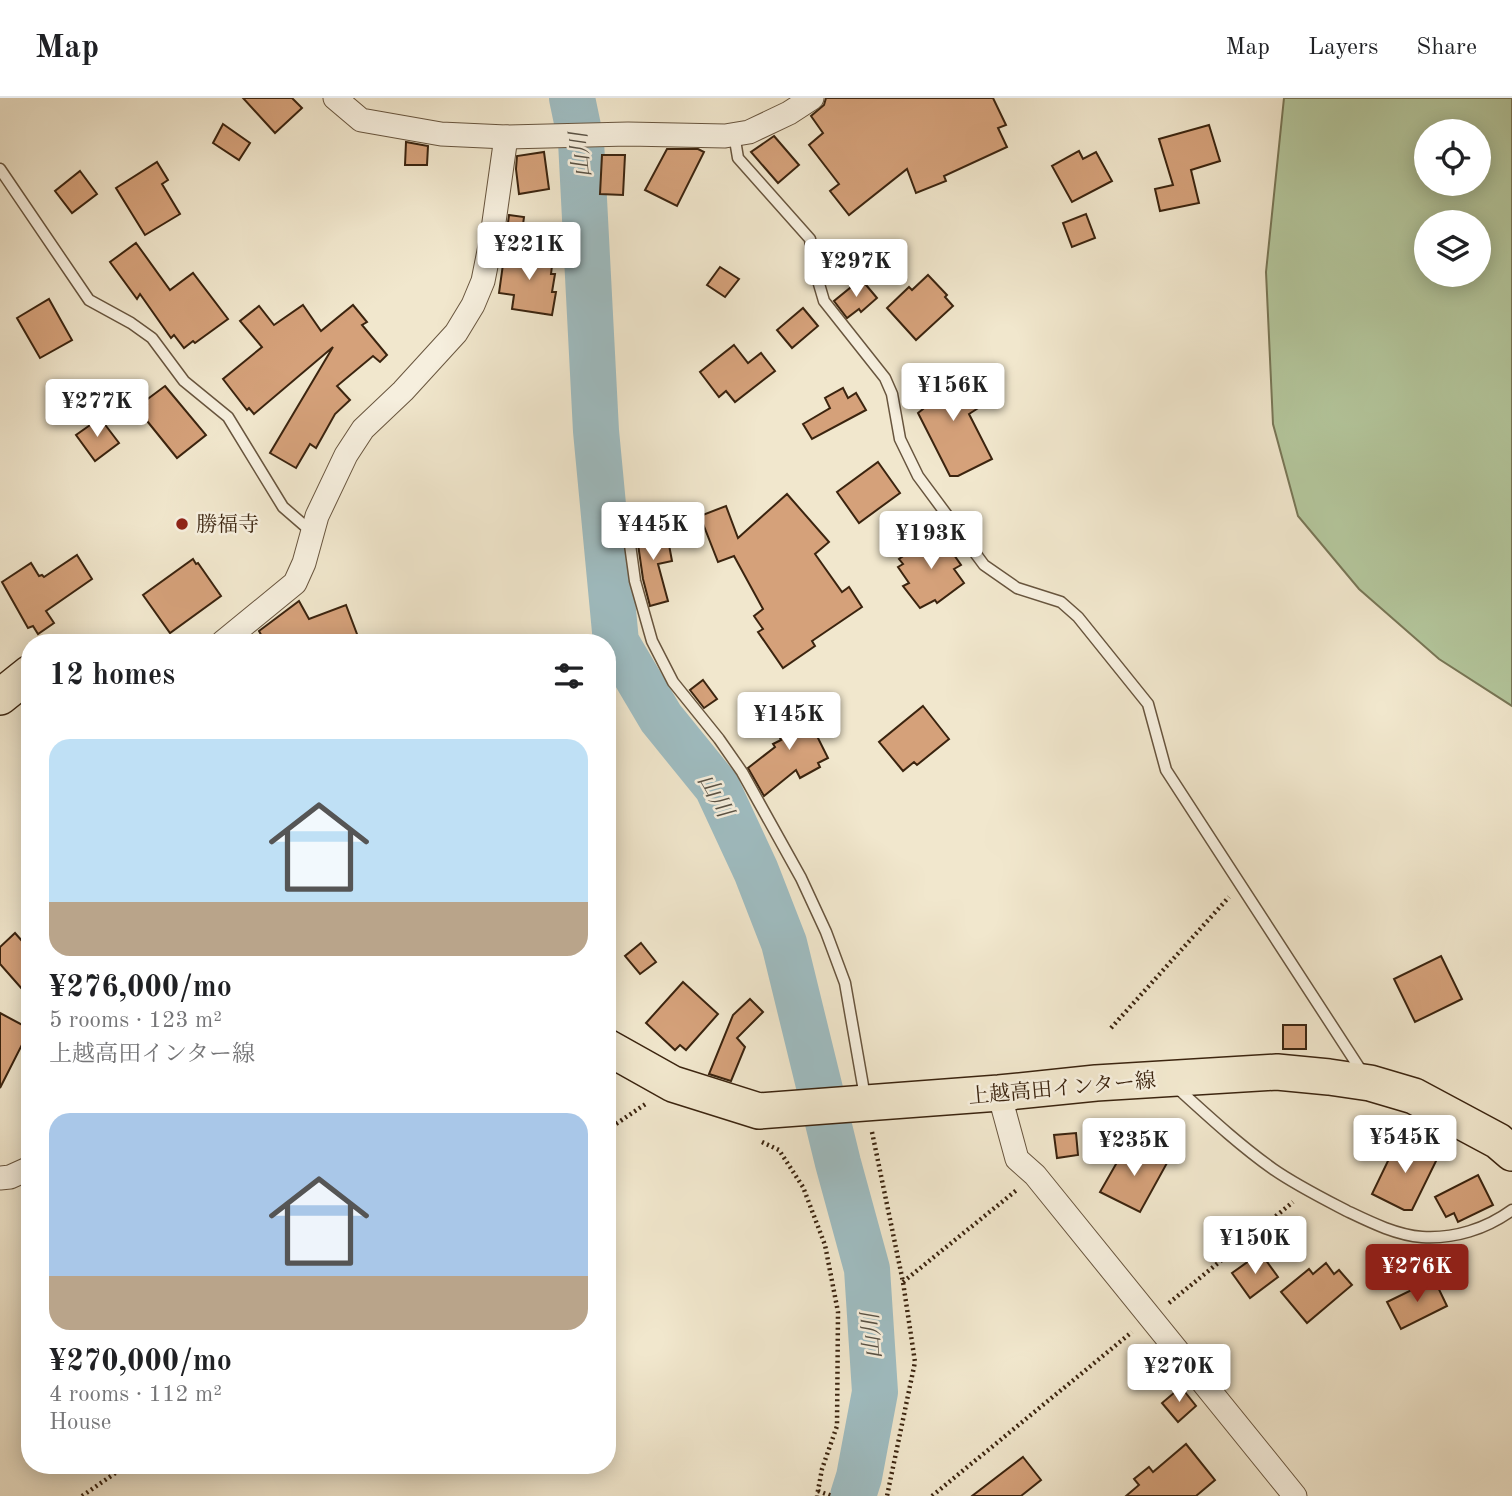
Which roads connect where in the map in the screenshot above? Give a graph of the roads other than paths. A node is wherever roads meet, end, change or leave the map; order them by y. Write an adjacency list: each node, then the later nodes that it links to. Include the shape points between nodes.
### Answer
1 (335, 98): 4 (street, via 361,120 441,134)
2 (812, 98): 3 (street, via 789,114)
3 (734, 134): 4 (street); 13 (lane, via 738,158 810,239 824,301 885,378 900,439 918,476 984,565 1017,588 1061,602 1148,704 1166,770)
4 (506, 137): 7 (street, via 492,236 473,305 456,333 363,429 327,491)
5 (0, 169): 7 (lane, via 89,300 152,338 184,381 228,417 283,507)
6 (627, 523): 15 (lane, via 635,581 652,641 673,682 742,772 826,932 845,983)
7 (313, 533): 8 (street, via 295,583)
8 (233, 634)
9 (21, 680): 10 (main road)
10 (0, 697)
11 (616, 1052): 15 (main road, 上越高田インター線, via 673,1084 759,1111)
12 (1168, 1080): 13 (main road, 上越高田インター線, via 1277,1072); 14 (main road, 上越高田インター線); 19 (lane, via 1273,1169 1381,1227 1421,1237 1461,1235)
13 (1370, 1083): 16 (main road, 上越高田インター線, via 1414,1096 1499,1141)
14 (999, 1093): 15 (main road, 上越高田インター線); 20 (street, via 1017,1159 1035,1175)
15 (859, 1104)
16 (1512, 1153)
17 (21, 1172): 18 (street)
18 (0, 1178)
19 (1512, 1210)
20 (1295, 1496)

